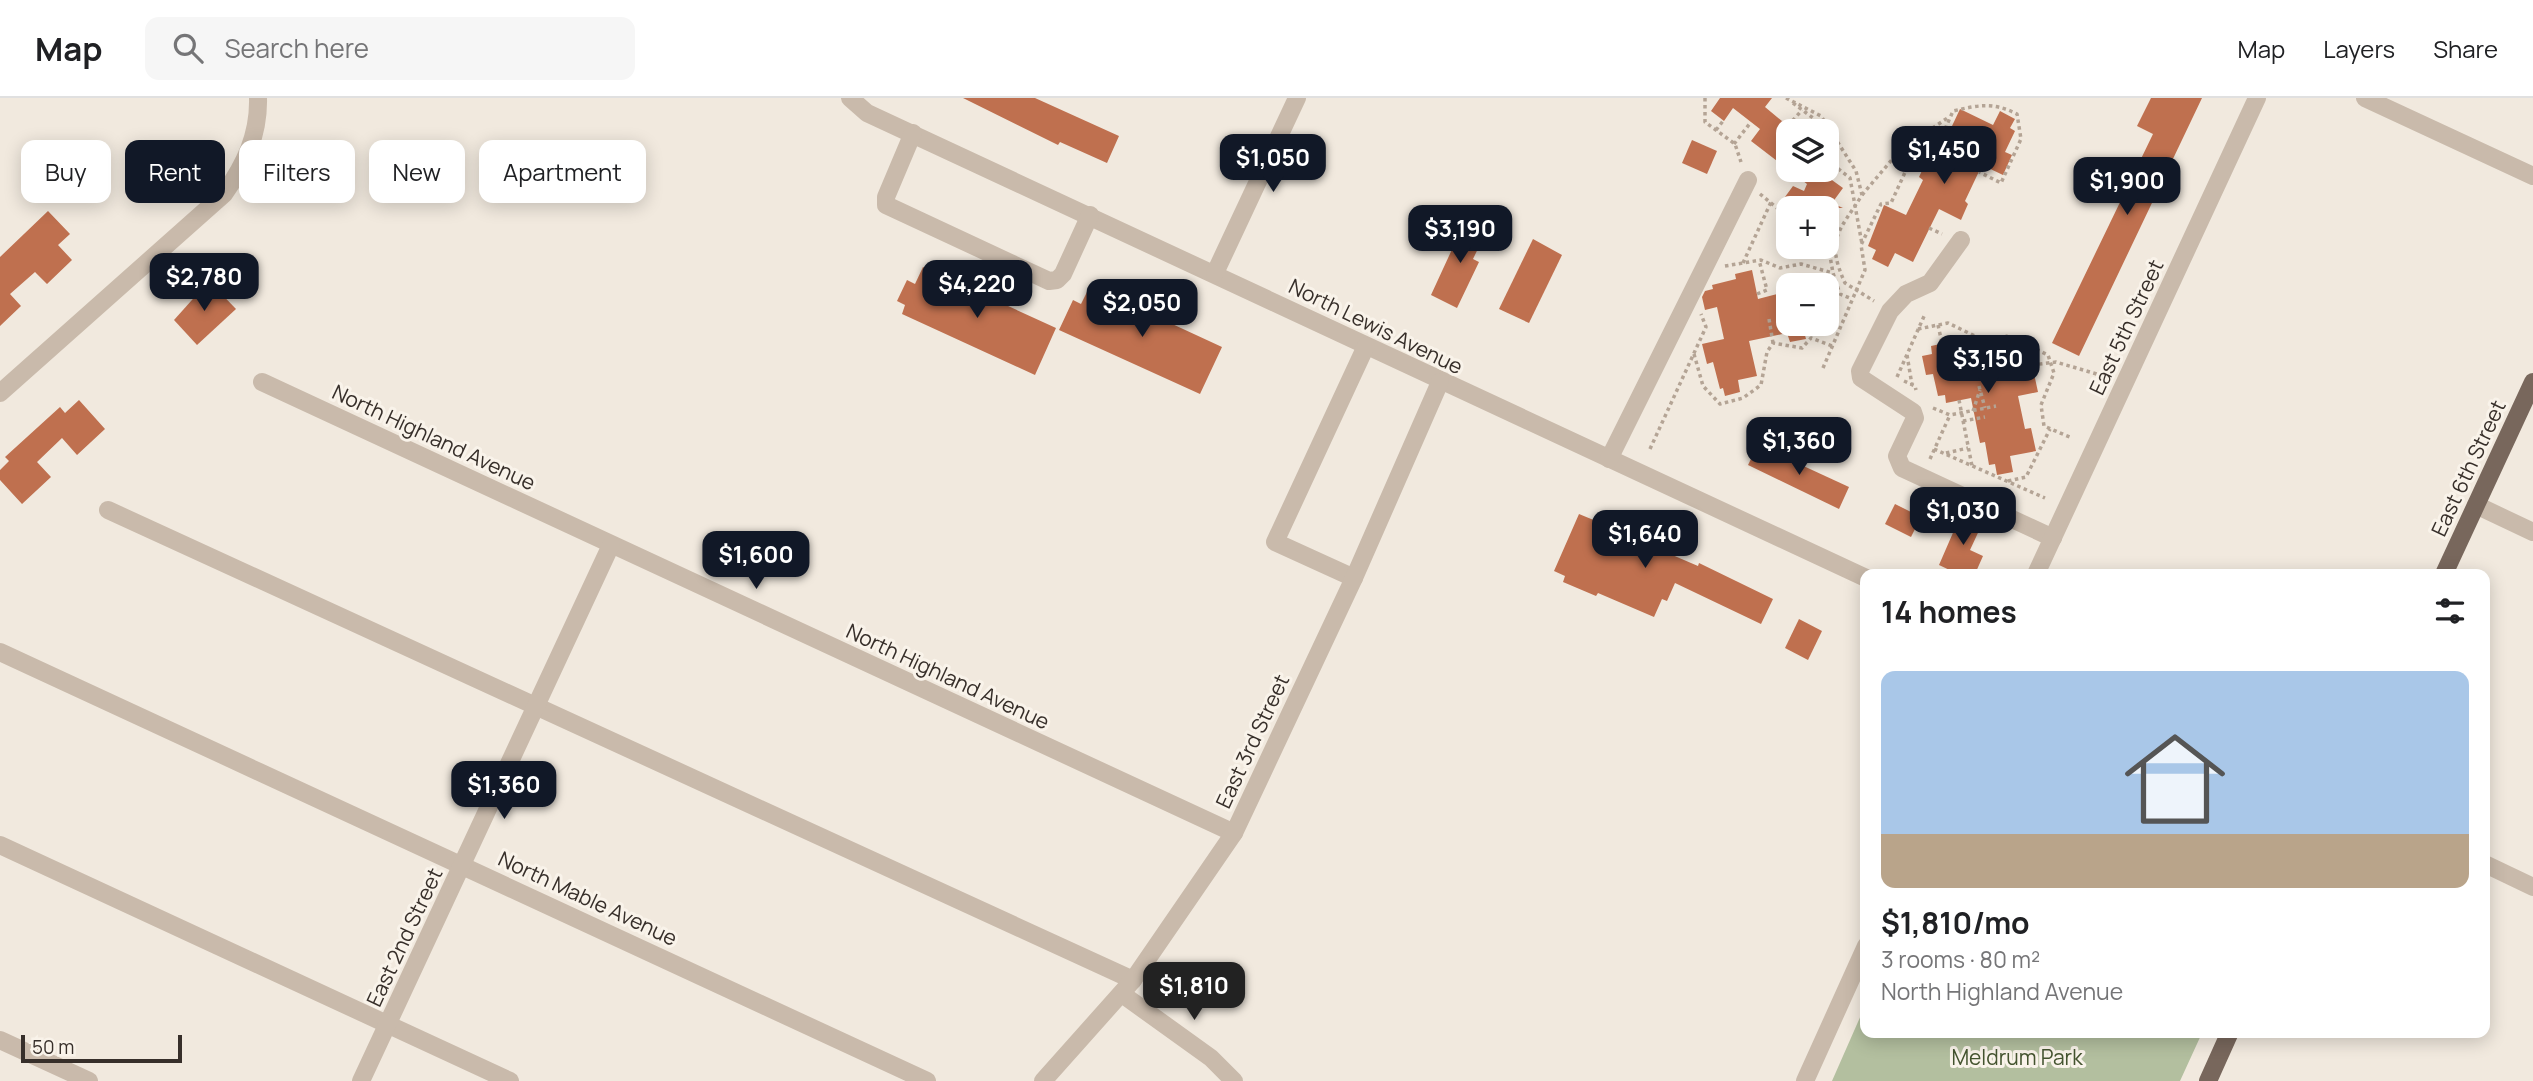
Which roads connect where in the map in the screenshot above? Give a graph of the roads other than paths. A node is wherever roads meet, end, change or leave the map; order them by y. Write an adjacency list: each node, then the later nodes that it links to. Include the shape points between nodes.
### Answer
1 (258, 98): 16 (street, via 248,156 224,194)
2 (850, 98): 6 (street, North Lewis Avenue, via 867,113)
3 (1297, 98): 11 (street)
4 (2257, 98): 21 (street, East 5th Street)
5 (2365, 98): 7 (street)
6 (913, 133): 9 (street, North Lewis Avenue); 9 (street, via 886,205 1049,281 1057,280)
7 (2533, 176)
8 (1747, 181): 17 (street)
9 (1090, 215): 11 (street, North Lewis Avenue)
10 (1961, 240): 21 (street, via 1930,283 1906,294 1890,311 1860,371 1861,378 1913,412 1915,418 1897,456 1902,468)
11 (1215, 273): 12 (street, North Lewis Avenue)
12 (1366, 346): 14 (street, North Lewis Avenue); 26 (street, via 1276,542)
13 (262, 382): 22 (street, North Highland Avenue)
14 (1440, 382): 17 (street, North Lewis Avenue); 26 (street, East 3rd Street)
15 (2533, 382): 18 (main road, East 6th Street)
16 (0, 393)
17 (1609, 459): 25 (street, North Lewis Avenue)
18 (2476, 505): 20 (street); 24 (main road, East 6th Street)
19 (108, 510): 28 (street)
20 (2533, 532)
21 (2053, 538): 23 (street, East 5th Street)
22 (611, 545): 28 (street, East 2nd Street); 29 (street, North Highland Avenue)
23 (2038, 569)
24 (2446, 569)
25 (1860, 575)
26 (1354, 578): 29 (street, East 3rd Street)
27 (1, 655): 31 (street, North Mable Avenue)
28 (536, 706): 31 (street, East 2nd Street); 35 (street)
29 (1234, 833): 35 (street, East 3rd Street)
30 (0, 845): 36 (street)
31 (462, 865): 36 (street, East 2nd Street); 42 (street, North Mable Avenue)
32 (2490, 866): 33 (street)
33 (2533, 887)
34 (1860, 959): 45 (street)
35 (1127, 987): 43 (street, East 3rd Street); 44 (street)
36 (388, 1024): 40 (street, East 2nd Street); 41 (street)
37 (2227, 1038): 46 (main road)
38 (0, 1040): 39 (street)
39 (89, 1081)
40 (361, 1081)
41 (510, 1081)
42 (927, 1081)
43 (1043, 1081)
44 (1234, 1081)
45 (1805, 1081)
46 (2208, 1081)

